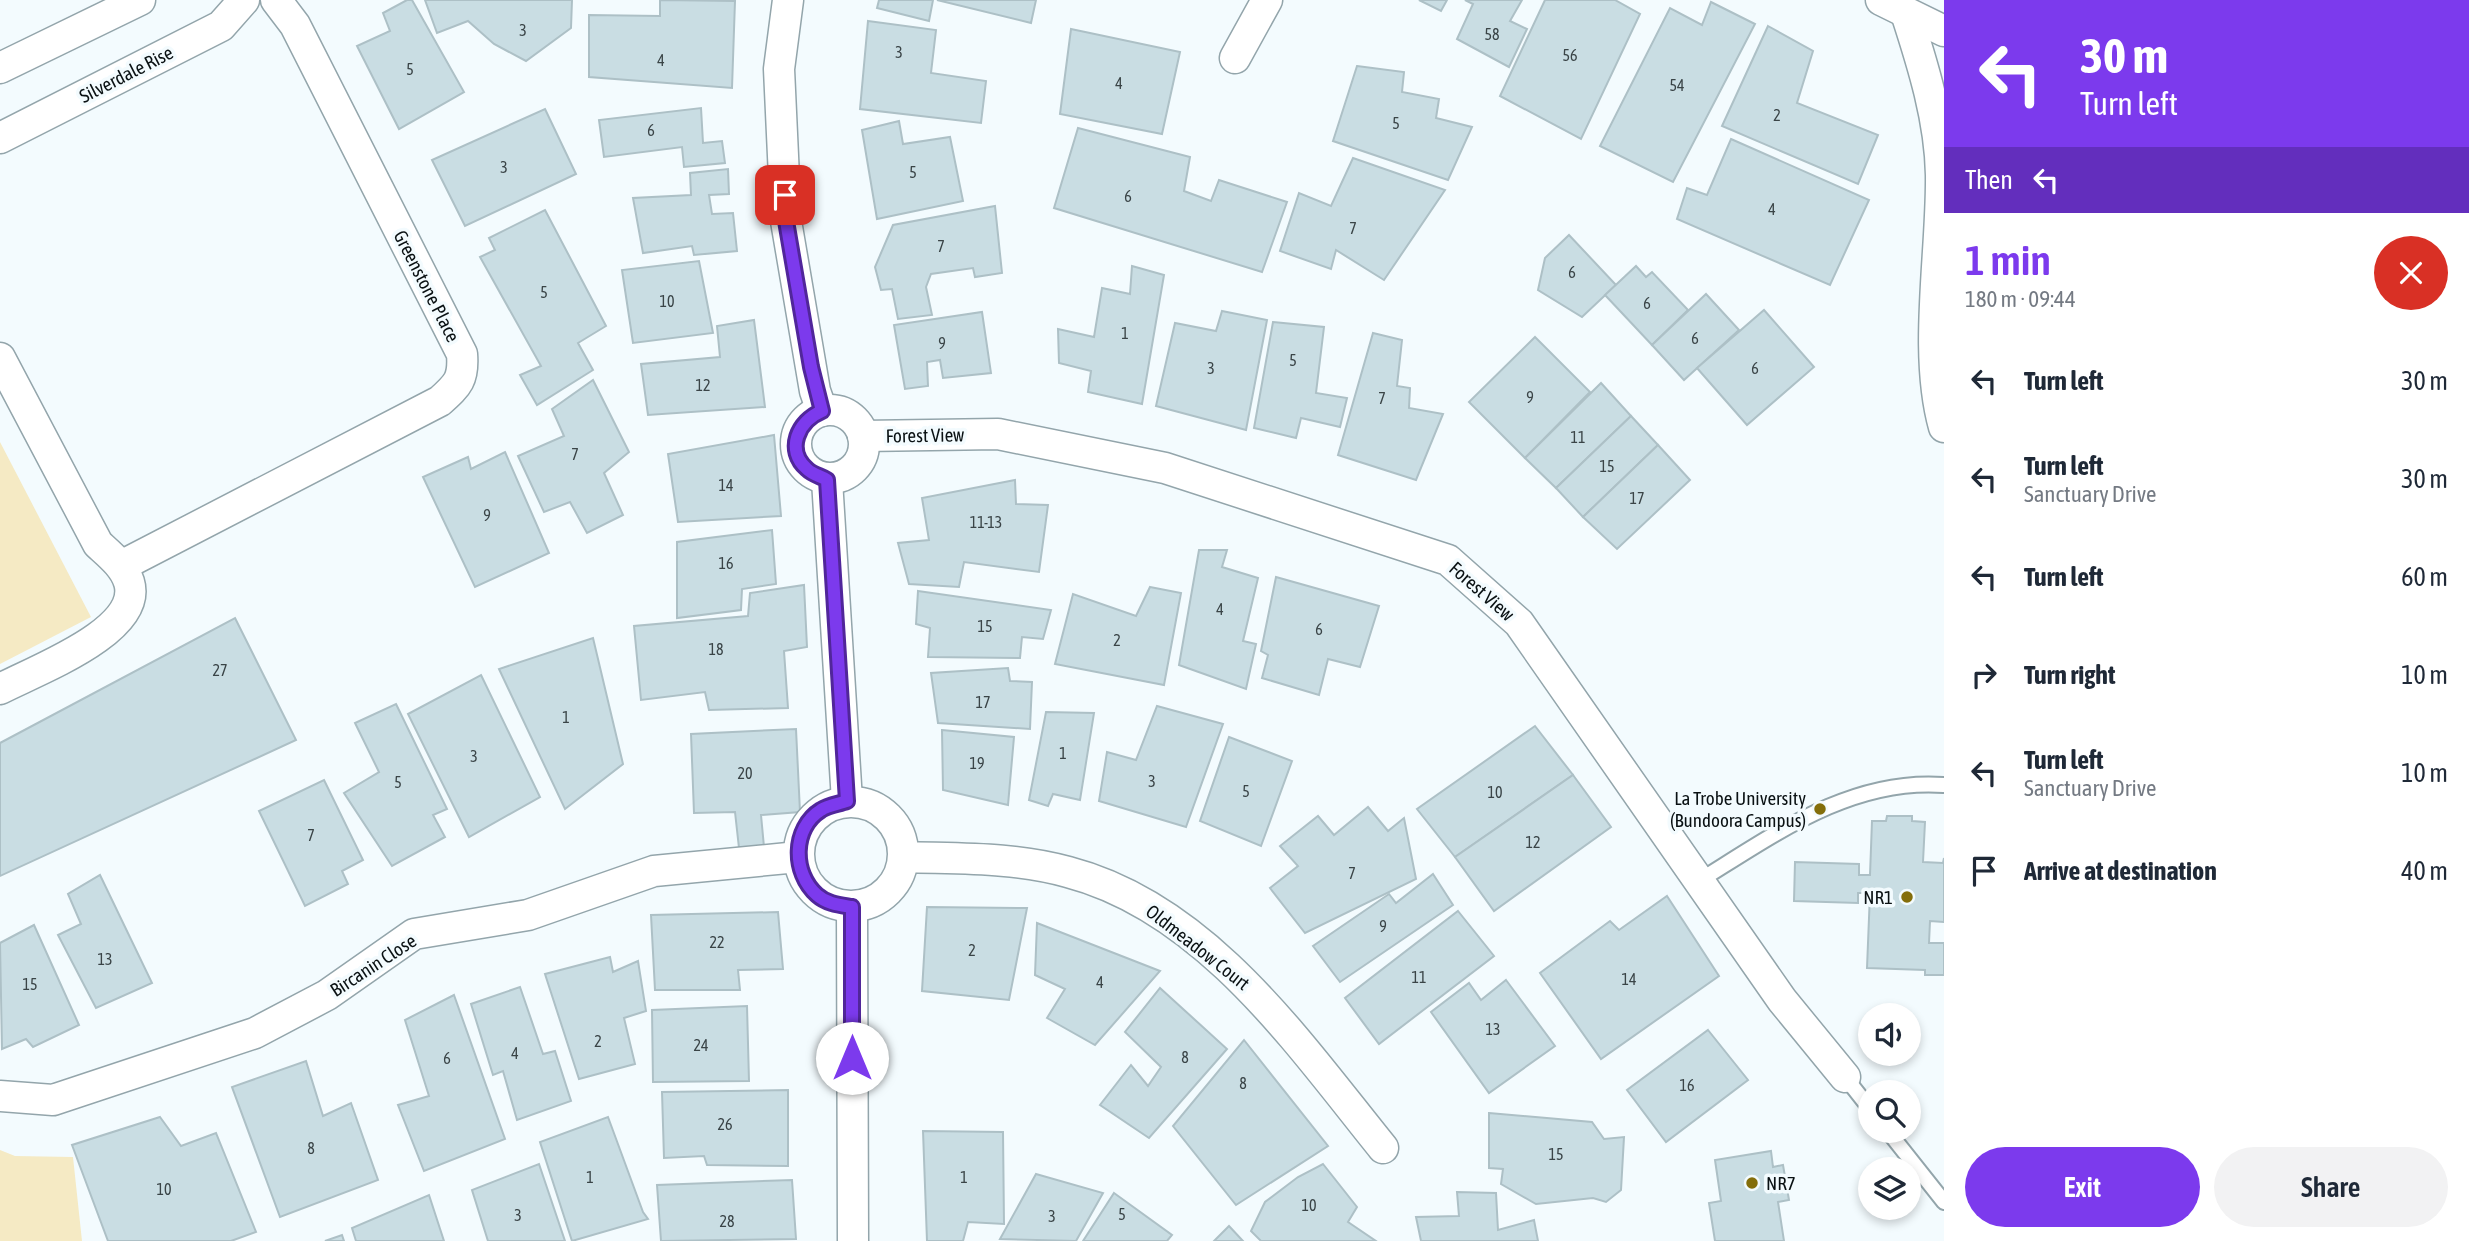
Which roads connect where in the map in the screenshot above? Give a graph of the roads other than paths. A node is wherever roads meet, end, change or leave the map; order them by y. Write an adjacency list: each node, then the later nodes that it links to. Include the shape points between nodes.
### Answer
1 (140, 0): 9 (street)
2 (244, 0): 10 (street, Silverdale Rise, via 221,26)
3 (788, 0): 12 (street, via 779,69 786,221)
4 (1267, 0): 8 (street)
5 (289, 4): 16 (street, Greenstone Place, via 295,25 462,354 464,373 440,401)
6 (1894, 6): 7 (street); 13 (street, via 1923,64 1936,128 1941,171 1936,377)
7 (1944, 31)
8 (1236, 58)
9 (0, 68)
10 (0, 138)
11 (0, 358): 16 (street, via 98,544)
12 (822, 411): 14 (street, via 847,415); 15 (street, via 803,424 796,446 805,467)
13 (1944, 426)
14 (863, 436): 15 (street, via 864,448 853,469); 22 (street, Forest View, via 998,434 1166,468 1448,560 1519,623)
15 (827, 480): 19 (street)
16 (121, 566): 17 (street, via 129,583 130,601 120,619 82,647)
17 (0, 689)
18 (1944, 785): 22 (lane, via 1881,787 1851,797)
19 (847, 801): 20 (street, via 821,810 808,822); 21 (street, via 866,803 895,824)
20 (798, 857): 23 (street, via 806,881 817,895); 26 (street, Bircanin Close, via 654,871 528,915 414,934 327,995 255,1032 53,1100)
21 (904, 857): 23 (street, via 890,891 875,902); 28 (street, Oldmeadow Court, via 999,859 1069,872 1126,893 1187,934 1259,995)
22 (1699, 881): 24 (street, Forest View, via 1782,1000)
23 (852, 907): 30 (street)
24 (1845, 1077): 25 (lane)
25 (1858, 1094)
26 (0, 1096)
27 (1897, 1143): 29 (lane)
28 (1382, 1148)
29 (1944, 1202)
30 (853, 1241)

